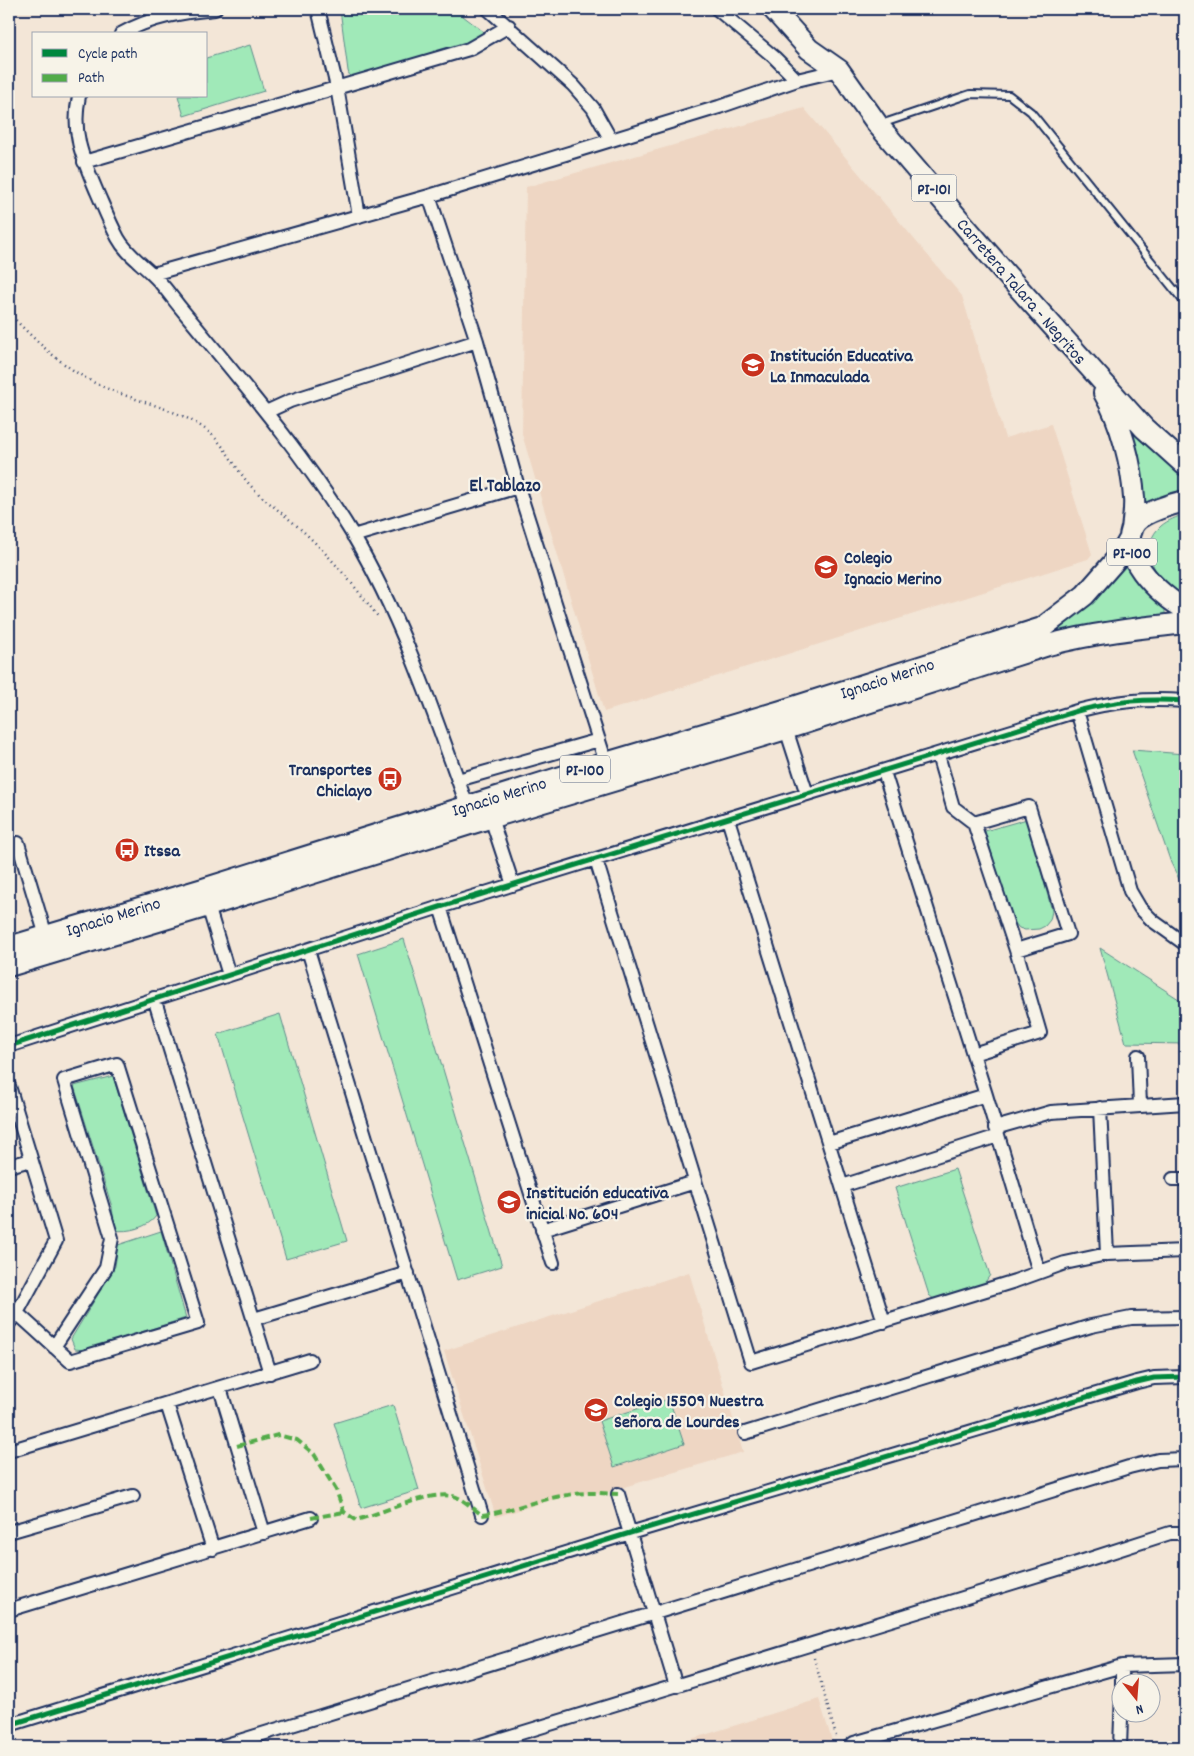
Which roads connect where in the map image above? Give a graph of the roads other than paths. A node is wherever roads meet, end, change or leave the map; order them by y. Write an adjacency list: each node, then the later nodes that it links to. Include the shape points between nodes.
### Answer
1 (215, 9): 6 (street)
2 (318, 9): 11 (street)
3 (488, 9): 7 (street)
4 (718, 9): 10 (street)
5 (773, 9): 9 (main road, Carretera Talara - Negritos / PI-101, via 809,49)
6 (191, 10): 8 (street, via 137,25)
7 (509, 26): 11 (street, via 469,49); 14 (street, via 573,85 593,108)
8 (125, 32)
9 (839, 70): 10 (street); 13 (main road, Carretera Talara - Negritos / PI-101)
10 (797, 80): 14 (street)
11 (337, 87): 15 (street); 17 (street)
12 (78, 98): 15 (street, via 76,132)
13 (878, 125): 19 (lane, via 970,94 1009,95 1031,112); 21 (main road, Carretera Talara - Negritos / PI-101)
14 (611, 140): 16 (street)
15 (84, 162): 18 (street, via 118,239)
16 (429, 196): 17 (street); 20 (street)
17 (359, 216): 18 (street)
18 (153, 274): 22 (street)
19 (1185, 303)
20 (477, 341): 22 (street, via 290,401); 24 (street)
21 (1092, 372): 23 (main road, PI-101, via 1144,428); 26 (main road, PI-101, via 1116,417 1131,471 1134,500)
22 (266, 412): 27 (street)
23 (1185, 465)
24 (518, 488): 27 (street); 33 (street)
25 (1185, 501): 26 (main road, PI-100, via 1144,516 1137,521)
26 (1131, 535): 28 (main road, PI-100, via 1132,553 1140,568 1164,594); 35 (main road, Ignacio Merino / PI-100, via 1121,554 1085,595 1042,628 781,711)
27 (353, 536): 37 (street, via 393,612 418,670)
28 (1185, 609)
29 (1185, 623): 32 (main road, PI-100, via 1071,638)
30 (1185, 701): 31 (street, via 1128,700)
31 (1077, 711): 34 (street); 48 (street, via 1130,891 1153,921)
32 (786, 729): 35 (main road, PI-100); 38 (street)
33 (599, 740): 35 (street); 37 (street)
34 (938, 755): 36 (street); 41 (street, via 953,807)
35 (609, 772): 39 (main road, PI-100); 39 (main road, Ignacio Merino / PI-100)
36 (884, 772): 38 (street); 56 (street)
37 (458, 780): 39 (street)
38 (807, 794): 40 (street)
39 (477, 815): 44 (street); 45 (main road, PI-100); 47 (main road, Ignacio Merino / PI-100, via 203,889)
40 (728, 819): 43 (street); 64 (street)
41 (974, 823): 51 (street); 51 (street, via 1029,807 1068,934)
42 (18, 843): 47 (street)
43 (596, 860): 44 (street); 67 (street)
44 (513, 885): 46 (street)
45 (208, 906): 52 (main road, PI-100); 53 (street)
46 (440, 907): 50 (street); 69 (street)
47 (46, 936): 49 (main road, Ignacio Merino / PI-100)
48 (1185, 944)
49 (9, 947)
50 (308, 950): 53 (street); 74 (street)
51 (1016, 950): 56 (street, via 1040,1033)
52 (9, 966)
53 (229, 975): 54 (street)
54 (154, 998): 55 (street); 77 (street)
55 (9, 1046)
56 (973, 1054): 59 (street)
57 (1138, 1056): 61 (street)
58 (9, 1086): 65 (street)
59 (986, 1095): 63 (street); 64 (street)
60 (1185, 1103): 61 (street)
61 (1140, 1105): 62 (street)
62 (1100, 1108): 63 (street, via 1051,1112); 71 (street)
63 (996, 1132): 68 (street); 73 (street)
64 (829, 1144): 68 (street)
65 (31, 1160): 66 (street); 76 (street, via 56,1241)
66 (9, 1166)
67 (695, 1182): 69 (street); 78 (street, via 751,1362)
68 (842, 1186): 78 (street)
69 (542, 1230): 72 (street)
70 (1185, 1251): 71 (street)
71 (1107, 1254): 73 (street)
72 (553, 1263)
73 (1039, 1272): 78 (street)
74 (408, 1273): 77 (street); 90 (street)
75 (1185, 1316): 85 (street, via 1131,1318 1091,1326)
76 (13, 1318): 79 (street)
77 (254, 1319): 81 (street)
78 (884, 1322)
79 (54, 1347): 79 (street, via 70,1361 198,1323 118,1064 64,1080 112,1238 106,1268)
80 (310, 1360): 81 (street)
81 (270, 1373): 83 (street)
82 (1185, 1377): 95 (street, via 1137,1382)
83 (220, 1388): 84 (street); 94 (street)
84 (167, 1404): 86 (street); 96 (street)
85 (745, 1433)
86 (9, 1451)
87 (1185, 1459): 98 (street, via 1158,1460 1129,1467)
88 (618, 1494): 95 (street)
89 (133, 1496): 92 (street)
90 (482, 1515)
91 (311, 1518): 94 (street)
92 (9, 1532)
93 (1185, 1532): 102 (street, via 1170,1533)
94 (264, 1533): 96 (street)
95 (630, 1533): 98 (street); 104 (street)
96 (213, 1549): 97 (street)
97 (9, 1610)
98 (654, 1614): 102 (street); 106 (street)
99 (1185, 1664): 100 (street)
100 (1122, 1666): 101 (street); 105 (street)
101 (1122, 1674)
102 (676, 1686): 107 (street)
103 (1121, 1724): 108 (street)
104 (9, 1725)
105 (845, 1744)
106 (220, 1747)
107 (475, 1747)
108 (1120, 1747)

